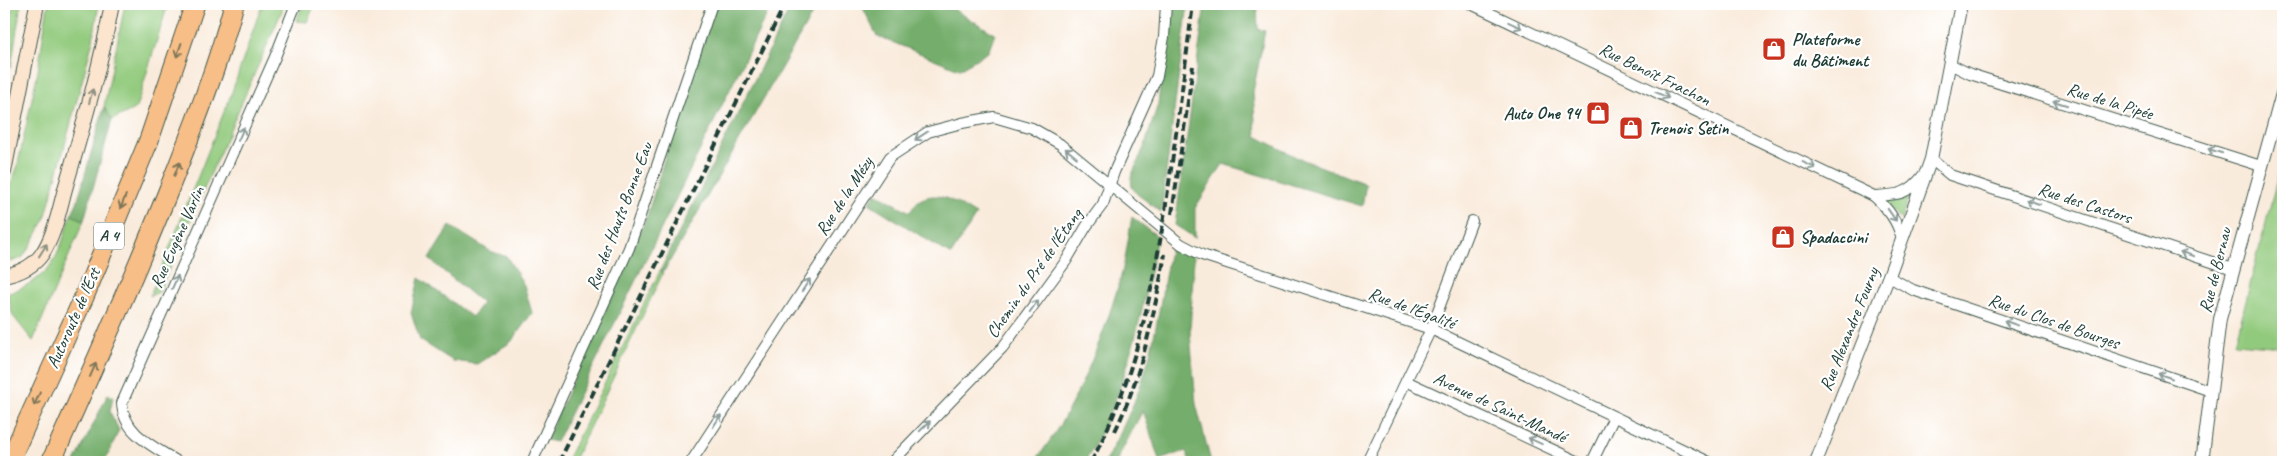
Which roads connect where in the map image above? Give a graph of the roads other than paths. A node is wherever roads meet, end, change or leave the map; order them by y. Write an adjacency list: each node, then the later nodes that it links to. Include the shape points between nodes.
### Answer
1 (37, 4): 14 (main road)
2 (112, 4): 20 (main road, one-way to 2, via 29,267 42,254 52,234 78,147)
3 (194, 4): 26 (highway, Autoroute de l’Est / A 4, one-way to 26, via 148,140 84,297)
4 (234, 4): 27 (highway, A 4, one-way to 4, via 177,169 222,47)
5 (296, 4): 28 (street, Rue Eugène Varlin, one-way to 5, via 137,436 122,415 122,403)
6 (712, 4): 29 (street, Rue des Hauts Bonne Eau, via 629,248)
7 (1166, 4): 15 (street, Chemin du Pré de l'Étang, via 1157,76)
8 (1471, 4): 16 (street, Rue Benoît Frachon, one-way to 16)
9 (1961, 4): 10 (street, Rue Alexandre Fourny)
10 (1950, 64): 12 (street, Rue Alexandre Fourny); 13 (street, Rue de la Pipée, one-way to 10, via 1970,74)
11 (2283, 90): 13 (street, Rue de Bernau)
12 (1930, 164): 16 (street, Rue Benoît Frachon, via 1910,190 1898,195); 18 (street, Rue Alexandre Fourny); 19 (street, Rue des Castors, one-way to 12, via 1950,175)
13 (2261, 166): 19 (street, Rue de Bernau)
14 (4, 172)
15 (1110, 183): 22 (street, Rue de l'Égalité, via 1181,244 1202,255); 30 (street, Rue de la Mézy, via 1060,144 1032,128 994,117 928,132 890,157); 31 (street, Chemin du Pré de l'Étang, one-way to 15, via 1003,347 1027,317 1103,204)
16 (1874, 196): 18 (street, one-way to 18, via 1890,210 1899,225)
17 (1472, 221): 22 (street)
18 (1902, 239): 21 (street, Rue Alexandre Fourny)
19 (2233, 269): 24 (street, Rue de Bernau, via 2220,319)
20 (4, 276)
21 (1888, 277): 24 (street, Rue du Clos de Bourges, one-way to 21, via 1913,290); 36 (street, Rue Alexandre Fourny)
22 (1430, 329): 23 (street); 25 (street, Rue de l'Égalité)
23 (1406, 381): 32 (street); 33 (street, Avenue de Saint-Mandé, one-way to 23)
24 (2211, 391): 37 (street, Rue de Bernau)
25 (1614, 417): 34 (street); 35 (street, Rue de l'Égalité)
26 (9, 462)
27 (51, 462)
28 (178, 462)
29 (532, 462)
30 (691, 462)
31 (892, 462)
32 (1367, 462)
33 (1579, 462)
34 (1592, 462)
35 (1709, 462)
36 (1816, 462)
37 (2202, 462)

